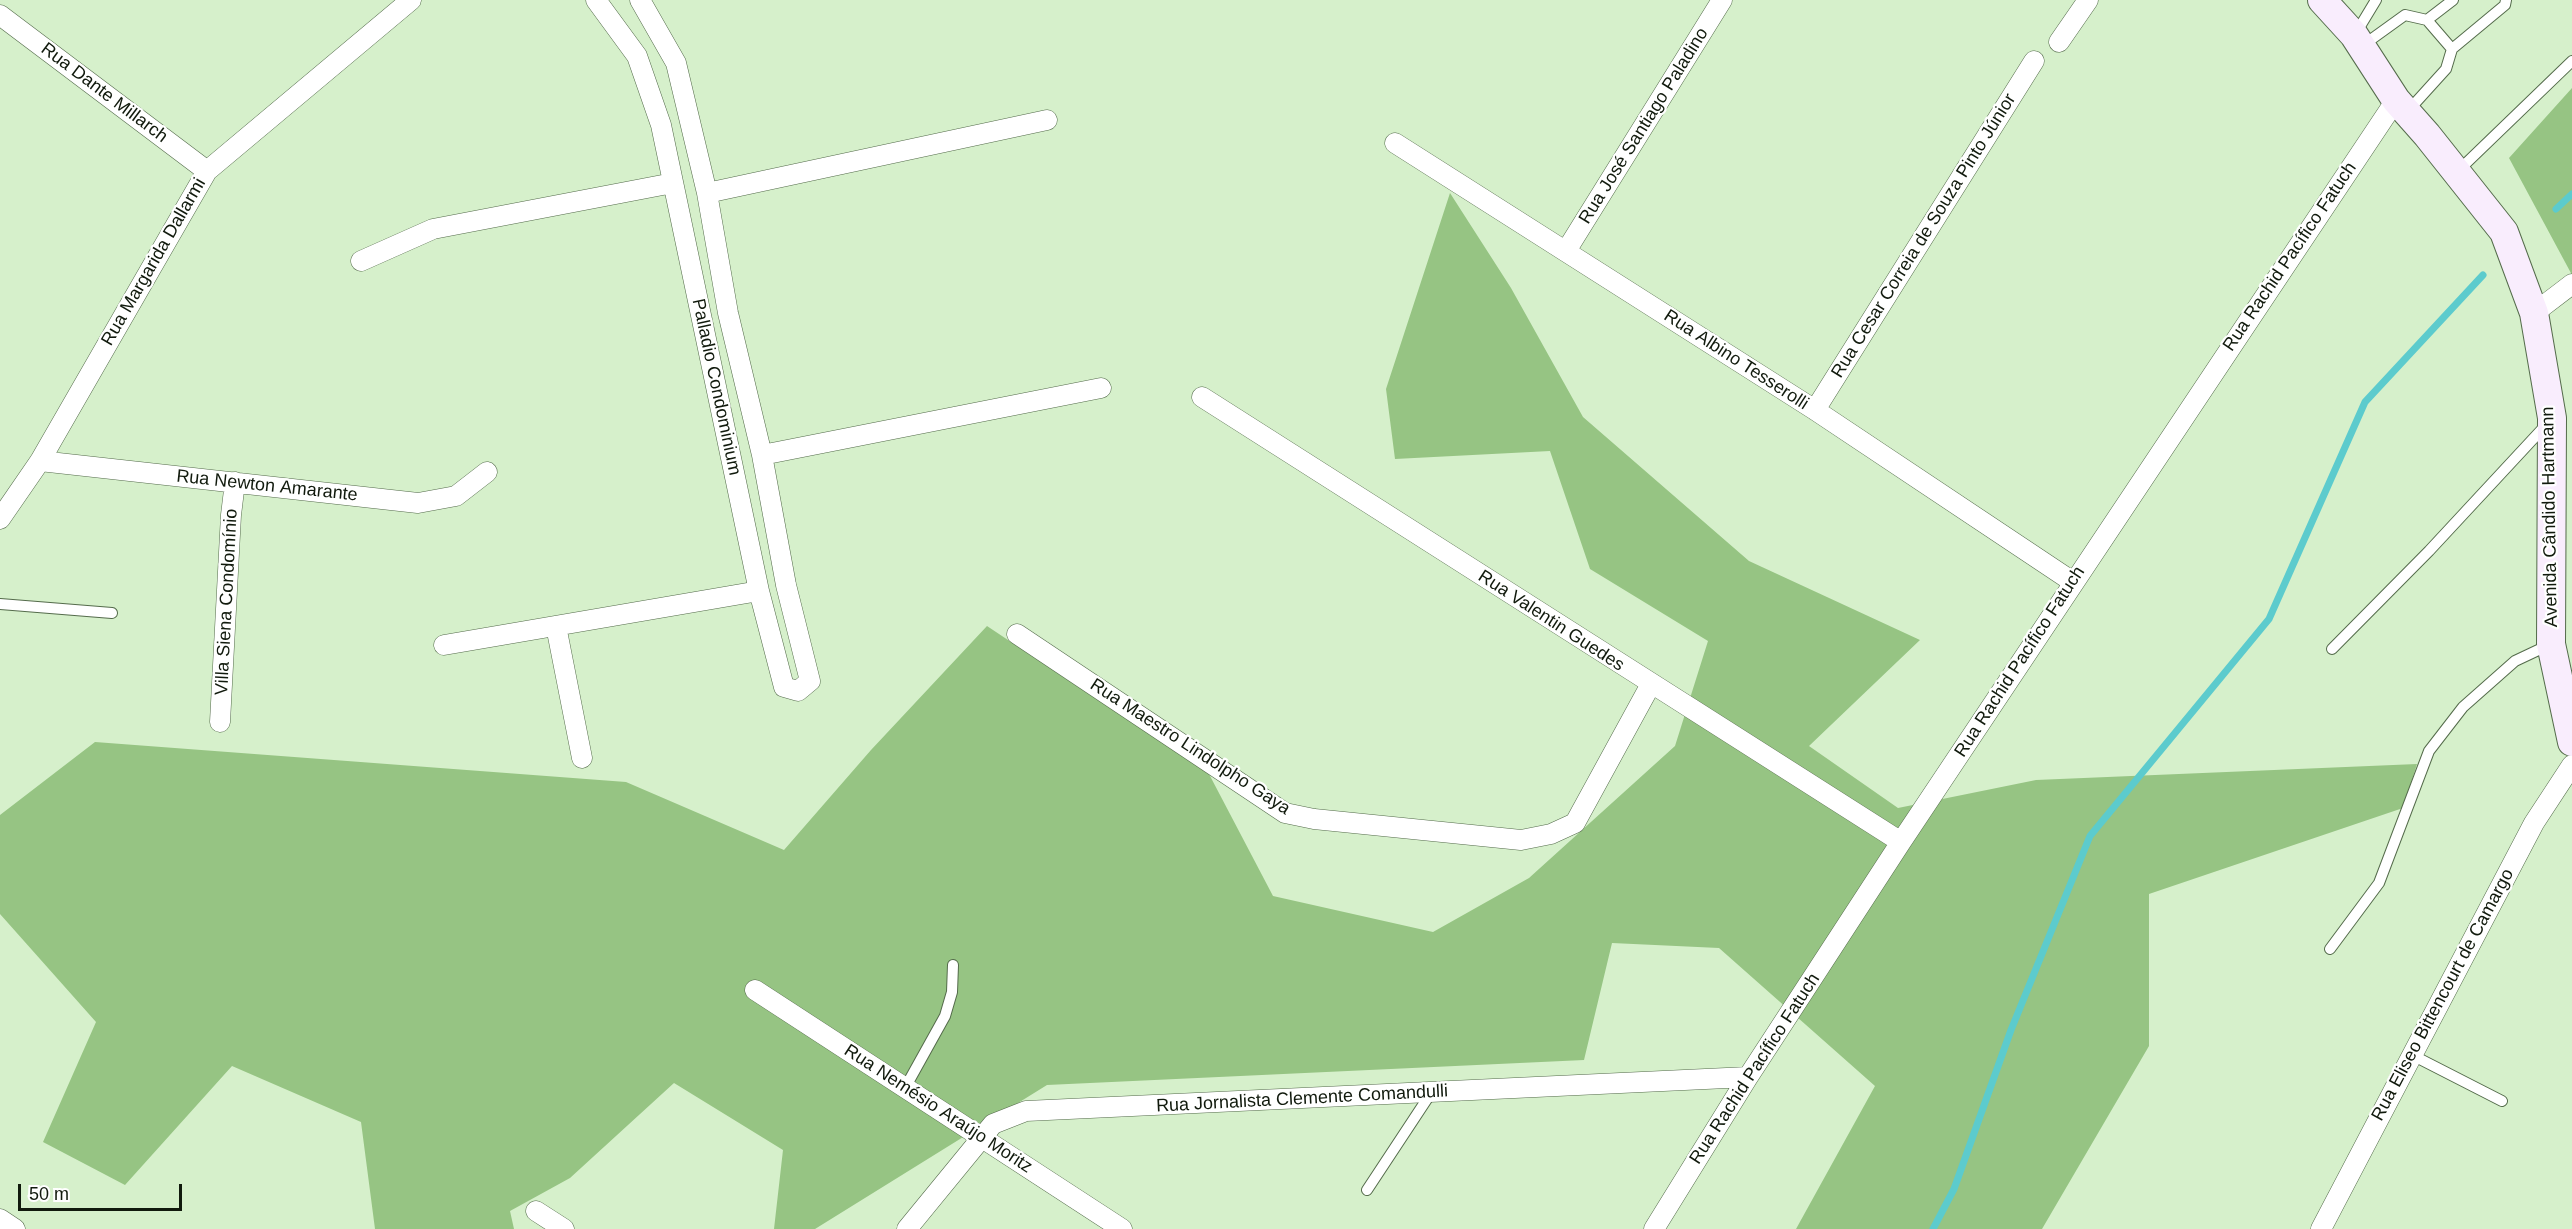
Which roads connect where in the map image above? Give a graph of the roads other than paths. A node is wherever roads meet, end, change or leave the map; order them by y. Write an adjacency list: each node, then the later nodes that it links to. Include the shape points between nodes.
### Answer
1 (411, 0): 20 (street, Rua Margarida Dallarmi)
2 (596, 0): 22 (street, Palladio Condominium, via 637,56 661,125)
3 (640, 0): 23 (street, Palladio Condominium, via 676,63)
4 (1722, 0): 24 (street, Rua José Santiago Paladino)
5 (2088, 0): 13 (street)
6 (2322, 0): 12 (main road, Avenida Cândido Hartmann)
7 (2376, 0): 12 (lane)
8 (2453, 0): 11 (lane)
9 (2506, 0): 14 (lane, via 2505,5)
10 (0, 15): 20 (street, Rua Dante Millarch)
11 (2427, 20): 12 (lane, via 2414,16 2398,18); 14 (lane)
12 (2358, 40): 17 (main road, Avenida Cândido Hartmann)
13 (2059, 42)
14 (2452, 49): 17 (lane, via 2446,69)
15 (2034, 61): 32 (street, Rua Cesar Correia de Souza Pinto Júnior)
16 (2572, 61): 21 (lane)
17 (2402, 106): 21 (main road, Avenida Cândido Hartmann); 39 (street, Rua Rachid Pacífico Fatuch)
18 (1047, 120): 23 (street)
19 (1395, 143): 24 (street, Rua Albino Tesserolli)
20 (207, 171): 35 (street, Rua Margarida Dallarmi)
21 (2456, 172): 28 (main road, Avenida Cândido Hartmann, via 2504,232)
22 (673, 183): 25 (street, via 433,230); 29 (street, Palladio Condominium)
23 (707, 193): 27 (street, Palladio Condominium)
24 (1566, 251): 32 (street, Rua Albino Tesserolli)
25 (361, 261)
26 (2572, 285): 28 (street)
27 (728, 313): 29 (street); 34 (street, Palladio Condominium)
28 (2534, 313): 33 (main road, Avenida Cândido Hartmann)
29 (702, 320): 40 (street, Palladio Condominium)
30 (1101, 388): 34 (street, Palladio Condominium)
31 (1202, 397): 48 (street, Rua Valentin Guedes)
32 (1815, 410): 39 (street, Rua Albino Tesserolli)
33 (2552, 418): 45 (main road, Avenida Cândido Hartmann); 47 (lane)
34 (762, 455): 40 (street, Palladio Condominium, via 786,585 810,681 798,691 784,687)
35 (40, 461): 37 (street, Rua Newton Amarante); 38 (street, Rua Margarida Dallarmi)
36 (487, 472): 37 (street, Rua Newton Amarante, via 456,496 418,502)
37 (235, 482): 49 (street, Villa Siena Condomínio)
38 (0, 519)
39 (2073, 582): 53 (street, Rua Rachid Pacífico Fatuch)
40 (759, 591): 43 (street)
41 (0, 604): 42 (lane)
42 (112, 613)
43 (556, 626): 46 (street); 51 (street)
44 (1017, 634): 48 (street, Rua Maestro Lindolpho Gaya, via 1285,813 1521,840 1551,834 1575,823)
45 (2551, 644): 50 (main road, Avenida Cândido Hartmann); 54 (lane, via 2515,661 2463,707 2429,751 2379,883)
46 (444, 645)
47 (2332, 649)
48 (1651, 684): 53 (street, Rua Valentin Guedes)
49 (220, 722)
50 (2572, 742)
51 (582, 758)
52 (2572, 765): 57 (street, Rua Eliseo Bittencourt de Camargo, via 2534,823)
53 (1901, 842): 58 (street, Rua Rachid Pacífico Fatuch)
54 (2330, 949)
55 (953, 965): 59 (lane, via 952,992 945,1016)
56 (755, 990): 59 (street, Rua Nemésio Araújo Moritz)
57 (2412, 1056): 61 (lane); 71 (street, Rua Eliseo Bittencourt de Camargo)
58 (1748, 1077): 60 (street, Rua Jornalista Clemente Comandulli); 70 (street, Rua Rachid Pacífico Fatuch)
59 (904, 1088): 62 (street, Rua Nemésio Araújo Moritz)
60 (1431, 1093): 62 (street, Rua Jornalista Clemente Comandulli, via 1026,1111 993,1124); 63 (lane)
61 (2502, 1101)
62 (981, 1137): 68 (street, Rua Jornalista Clemente Comandulli); 69 (street, Rua Nemésio Araújo Moritz)
63 (1367, 1190)
64 (536, 1211): 67 (street)
65 (0, 1219): 66 (street)
66 (15, 1229)
67 (564, 1229)
68 (907, 1229)
69 (1122, 1229)
70 (1653, 1229)
71 (2321, 1229)

